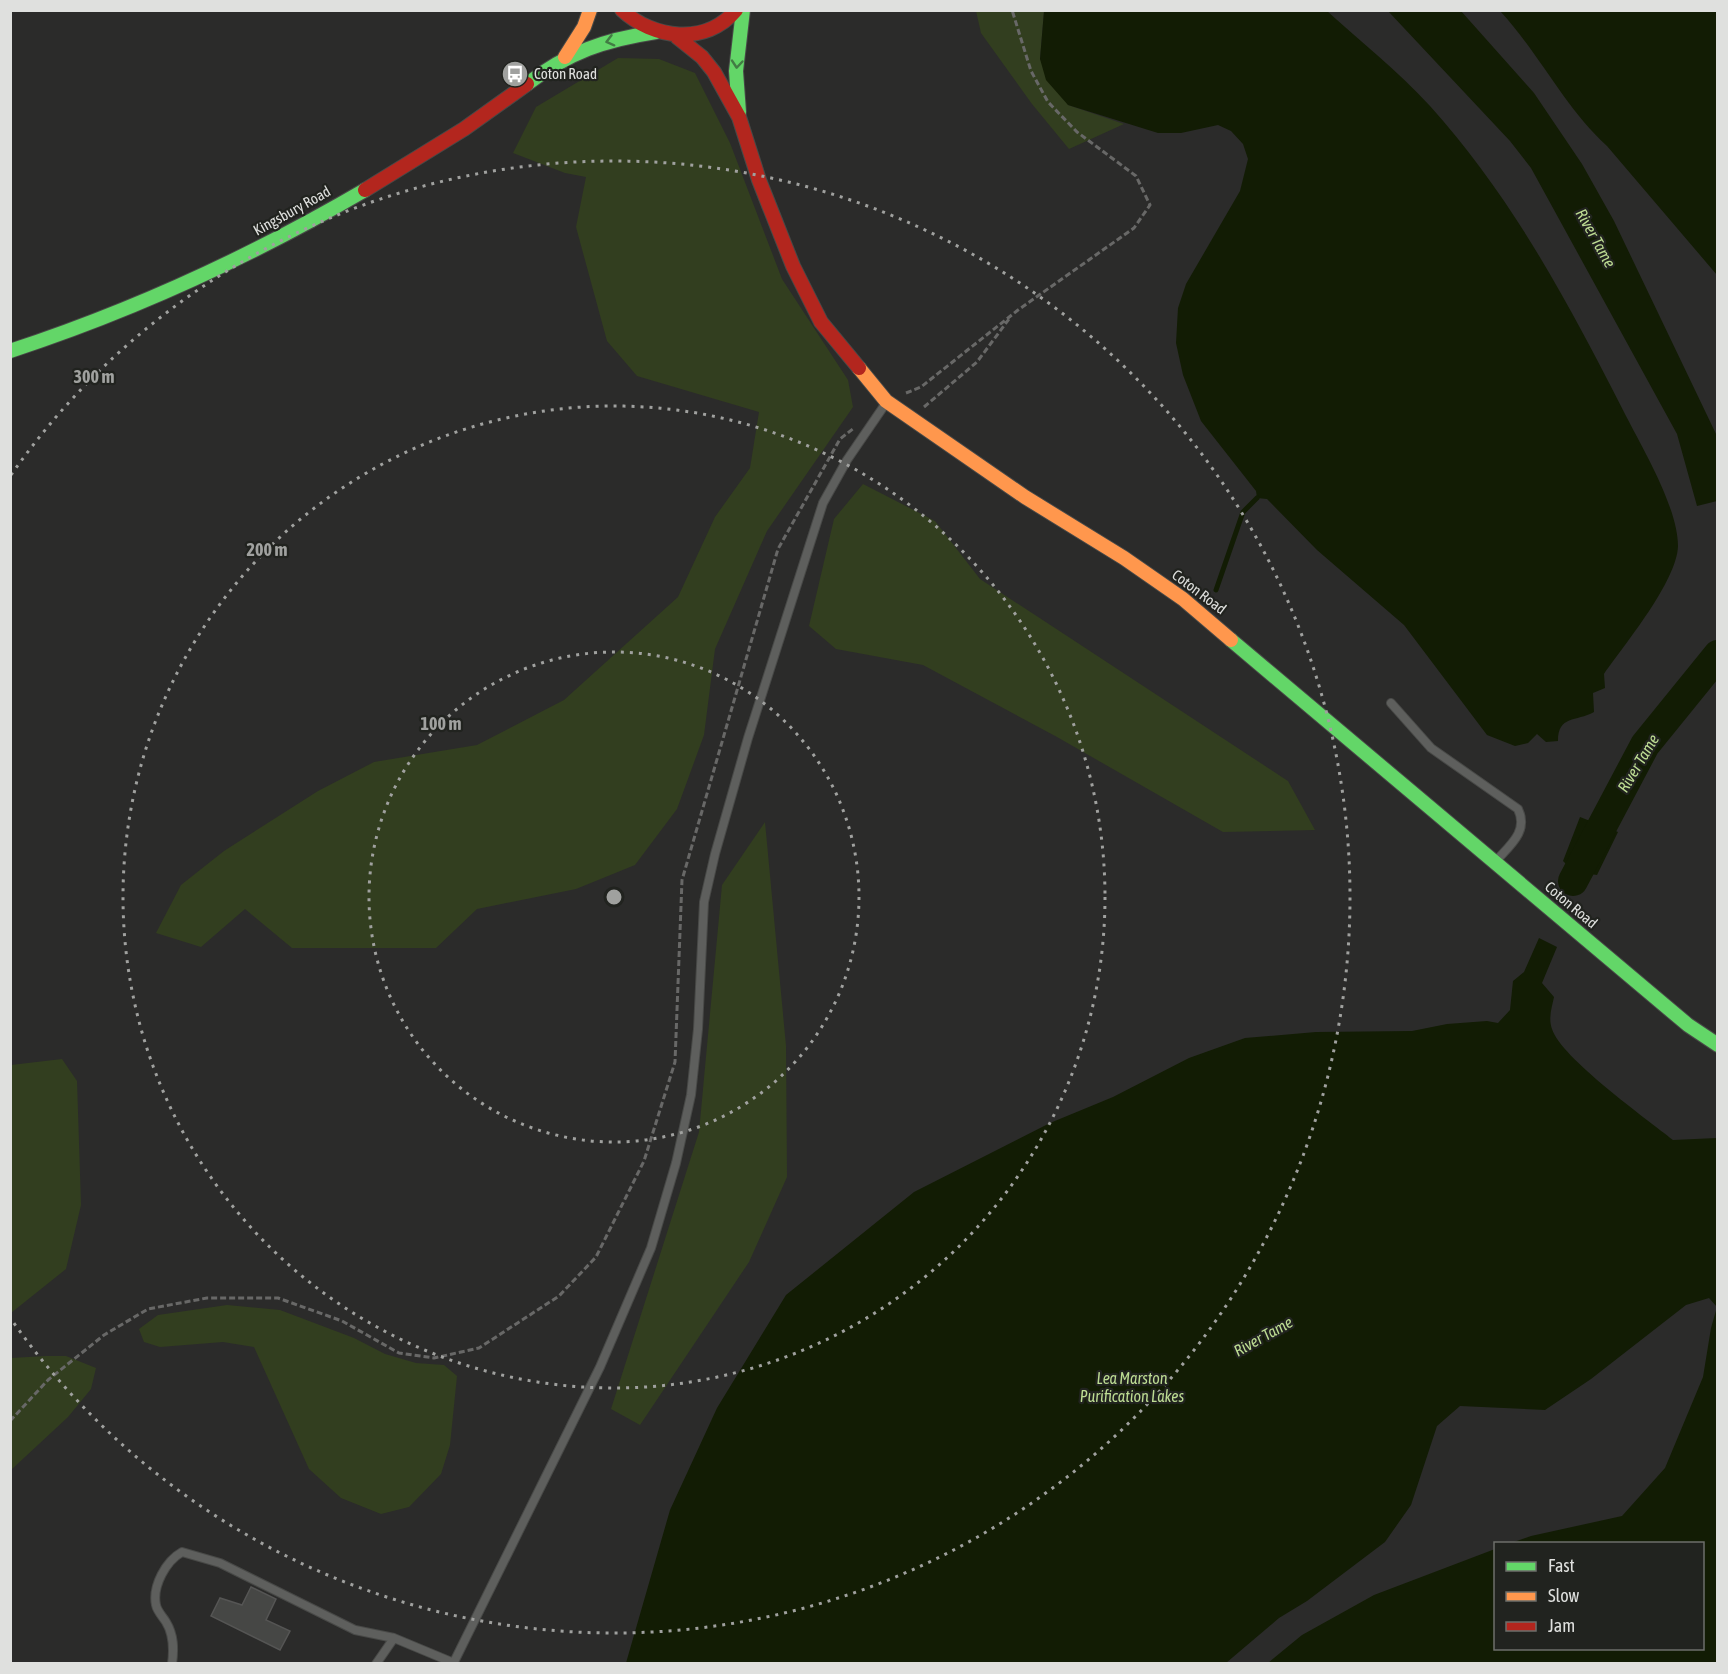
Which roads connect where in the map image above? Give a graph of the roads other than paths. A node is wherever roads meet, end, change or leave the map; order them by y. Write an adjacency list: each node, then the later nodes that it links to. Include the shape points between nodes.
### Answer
1 (590, 10): 7 (street, via 585,27)
2 (622, 10): 5 (street, via 643,28)
3 (735, 10): 6 (street, via 709,28)
4 (743, 10): 8 (street, Coton Road, one-way to 8, via 736,71)
5 (656, 32): 6 (street); 7 (street, one-way to 7, via 595,45)
6 (677, 37): 8 (street, Coton Road, via 714,72)
7 (566, 57): 9 (street, Kingsbury Road, via 453,135 279,238 187,283 58,337)
8 (739, 117): 10 (street, Coton Road, via 776,223 821,322)
9 (10, 351)
10 (886, 401): 12 (street, Coton Road, via 1183,599); 15 (lane, via 823,504 715,854 704,902 691,1095 651,1248 600,1367)
11 (1391, 703): 12 (lane, via 1431,748 1518,809 1523,819 1520,834)
12 (1494, 864): 13 (street, Coton Road, via 1688,1025)
13 (1718, 1045)
14 (394, 1638): 15 (lane); 16 (lane, via 355,1630 220,1563 182,1552 163,1573 156,1591 156,1607 171,1630); 17 (lane)
15 (454, 1663)
16 (172, 1664)
17 (376, 1664)

